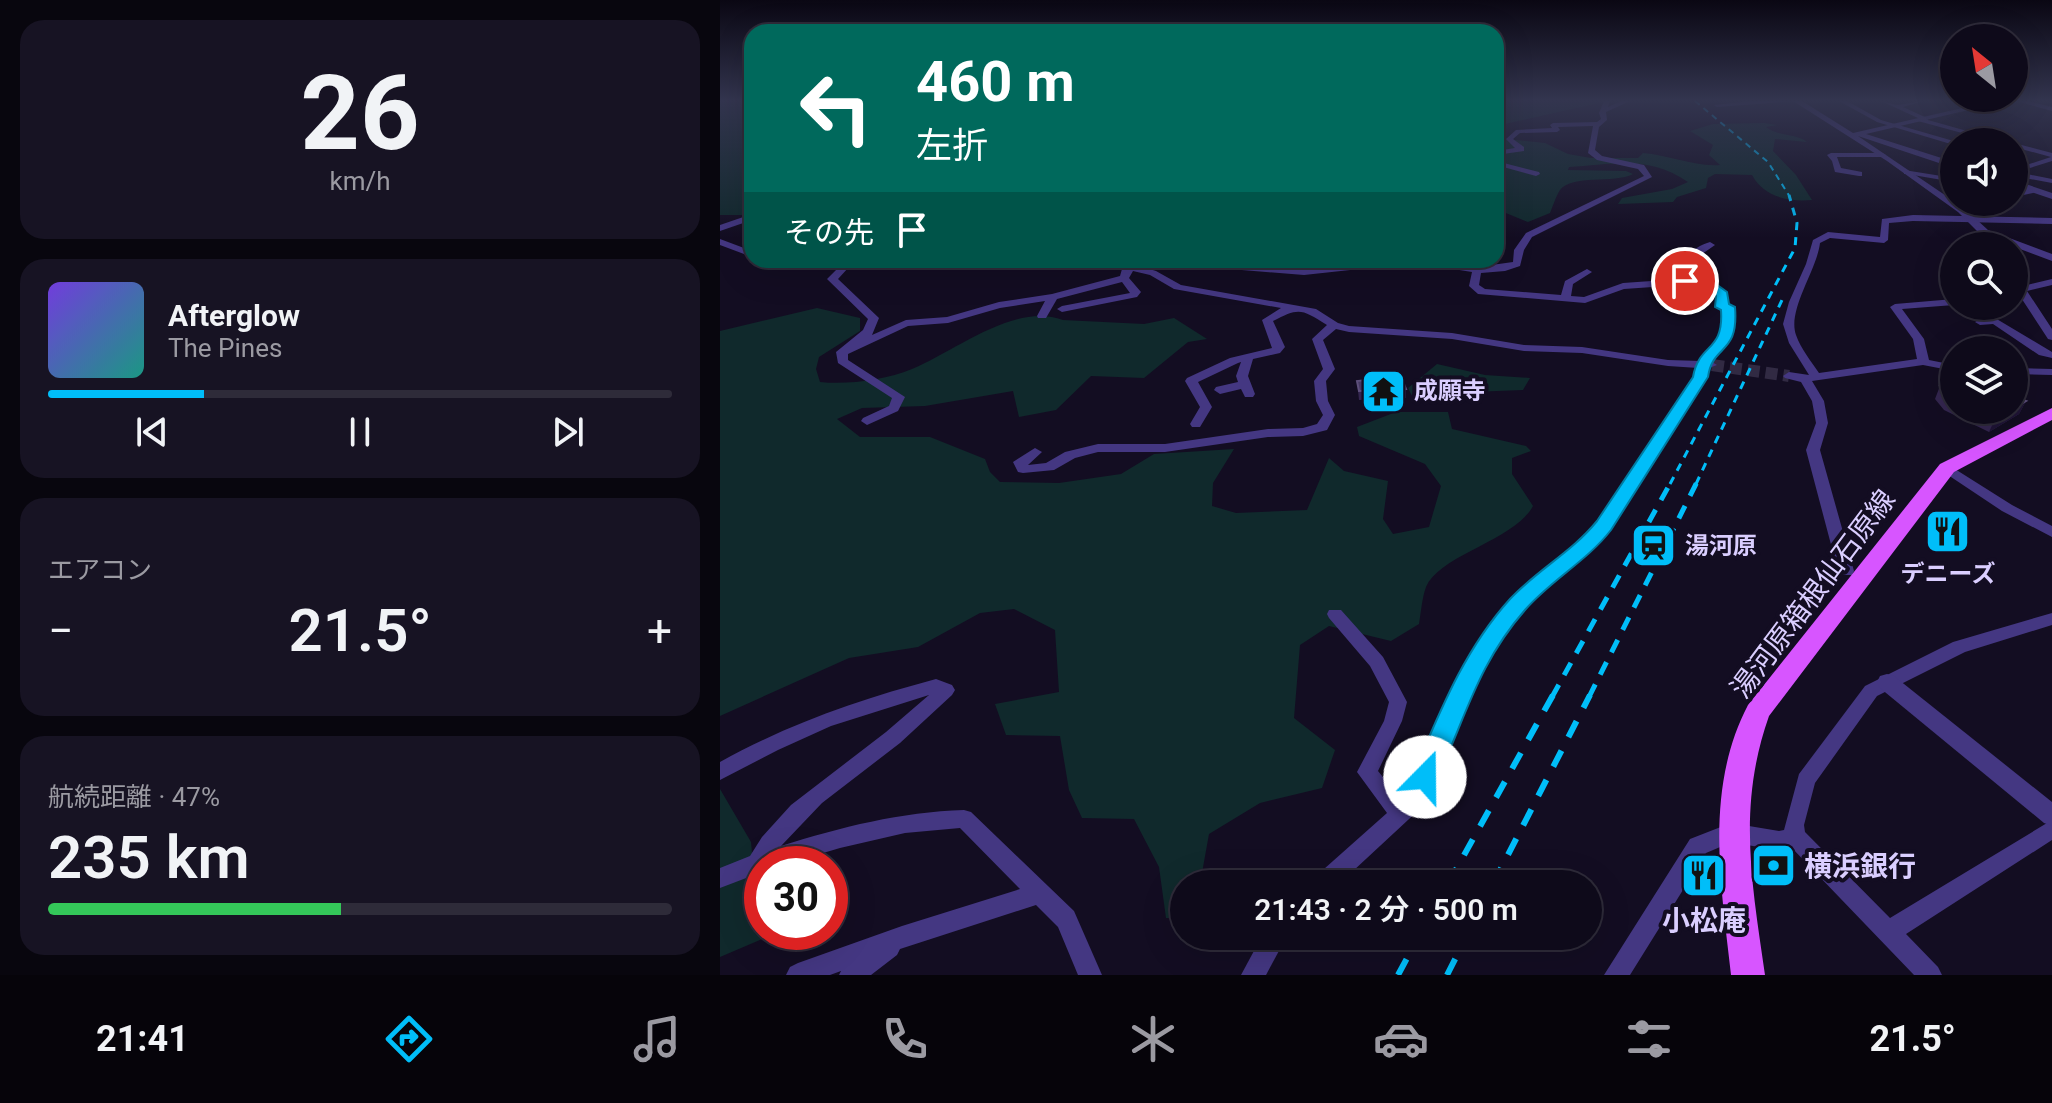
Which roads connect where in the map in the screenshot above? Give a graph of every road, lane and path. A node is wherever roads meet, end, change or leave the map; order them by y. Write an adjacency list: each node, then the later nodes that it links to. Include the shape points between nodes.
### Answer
1 (1518, 146): 6 (street)
2 (1592, 146): 44 (street, via 1600,158 1641,167 1645,181 1529,235 1517,264)
3 (1871, 146): 7 (street)
4 (1895, 146): 9 (street)
5 (2028, 149): 8 (street)
6 (1504, 152)
7 (1882, 155): 15 (street); 17 (street, via 1831,155 1838,170)
8 (2052, 157): 11 (street)
9 (1940, 161)
10 (2028, 162): 11 (street)
11 (2037, 164): 13 (street); 14 (street)
12 (1504, 165): 16 (street)
13 (2028, 167)
14 (2052, 168)
15 (1907, 172): 19 (street); 26 (street)
16 (1536, 174)
17 (1859, 174)
18 (2028, 175): 20 (street)
19 (1940, 178)
20 (2052, 181)
21 (2028, 188): 22 (street)
22 (2034, 190): 23 (street); 24 (street)
23 (2028, 192)
24 (2052, 196)
25 (744, 220): 28 (street)
26 (1971, 220): 27 (street); 29 (street); 72 (street, via 1885,221 1884,240 1828,235 1816,242 1816,254 1788,318 1788,331)
27 (2052, 221)
28 (720, 228)
29 (1984, 232)
30 (720, 242): 34 (street)
31 (1710, 245): 48 (street, via 1700,248 1685,266)
32 (2052, 246): 35 (street)
33 (2028, 249): 35 (street)
34 (744, 251)
35 (2033, 251): 36 (street)
36 (2052, 258)
37 (842, 268): 63 (street, via 832,279 874,318 868,332)
38 (1131, 268): 47 (street)
39 (1136, 268): 45 (street)
40 (1150, 268): 45 (street)
41 (1255, 268): 42 (street)
42 (1341, 268)
43 (1468, 268): 44 (street)
44 (1477, 270): 52 (street, via 1474,286 1482,292)
45 (1147, 271): 55 (street, via 1178,287)
46 (1587, 272): 52 (street, via 1568,283)
47 (1124, 278): 51 (street); 56 (street, via 1136,292 1133,295)
48 (1685, 281): 52 (street, via 1623,286 1585,300); 67 (street, via 1705,282 1719,290 1722,310 1728,307 1730,330)
49 (2052, 282): 50 (street)
50 (2028, 289)
51 (1053, 297): 58 (street); 63 (street, via 948,320 906,323)
52 (1565, 300)
53 (2028, 301): 57 (street)
54 (1940, 303): 66 (street, via 1895,307 1917,336)
55 (1291, 307): 61 (street, via 1312,311); 65 (street, via 1267,320 1276,351)
56 (1062, 309)
57 (2038, 313): 59 (street); 62 (street)
58 (1042, 316)
59 (2052, 318)
60 (1980, 322): 64 (street, via 1995,321)
61 (1334, 325): 67 (street); 77 (street, via 1317,339 1329,369 1320,381 1329,415 1322,427 1165,448 1098,448 1049,467 1023,469 1020,462)
62 (2052, 337)
63 (842, 352): 75 (street, via 842,361 871,384 899,397 894,408)
64 (2052, 355)
65 (1248, 357): 73 (street, via 1242,376 1247,389); 76 (street, via 1191,381 1206,407)
66 (1923, 362): 68 (street); 72 (street)
67 (1707, 364): 85 (street, via 1588,546 1518,604 1490,640 1467,674 1415,801)
68 (1940, 365)
69 (2028, 371): 70 (street)
70 (2052, 372)
71 (1789, 376): 72 (street)
72 (1810, 377): 80 (street, via 1822,423 1813,450)
73 (1220, 390)
74 (2052, 413): 78 (main road, 湯河原箱根仙石原線)
75 (867, 421)
76 (1196, 424)
77 (1035, 452)
78 (1947, 468): 79 (street); 88 (main road, 湯河原箱根仙石原線, via 1757,712 1736,769)
79 (2052, 532)
80 (1846, 571)
81 (1335, 614): 85 (street, via 1377,662 1398,702 1367,772)
82 (2052, 619): 83 (street, via 1959,647)
83 (1887, 682): 86 (street); 89 (street, via 1871,691 1806,780)
84 (720, 772): 90 (street, via 770,743 846,713 936,686 946,690 805,805)
85 (1401, 815): 93 (street)
86 (2052, 816)
87 (2052, 829): 96 (street)
88 (1731, 832): 89 (street, via 1779,841); 103 (street, via 1698,846); 104 (main road, 湯河原箱根仙石原線)
89 (1795, 836): 96 (street)
90 (766, 846)
91 (819, 846): 95 (street, via 907,825 964,819)
92 (744, 869): 94 (street)
93 (1339, 870)
94 (720, 878)
95 (1038, 894): 97 (street); 101 (street, via 1066,919)
96 (1888, 932): 105 (street)
97 (902, 937): 99 (street); 100 (street)
98 (1267, 950): 102 (street)
99 (798, 975)
100 (851, 975)
101 (1090, 975)
102 (1253, 975)
103 (1616, 975)
104 (1748, 975)
105 (1930, 975)

